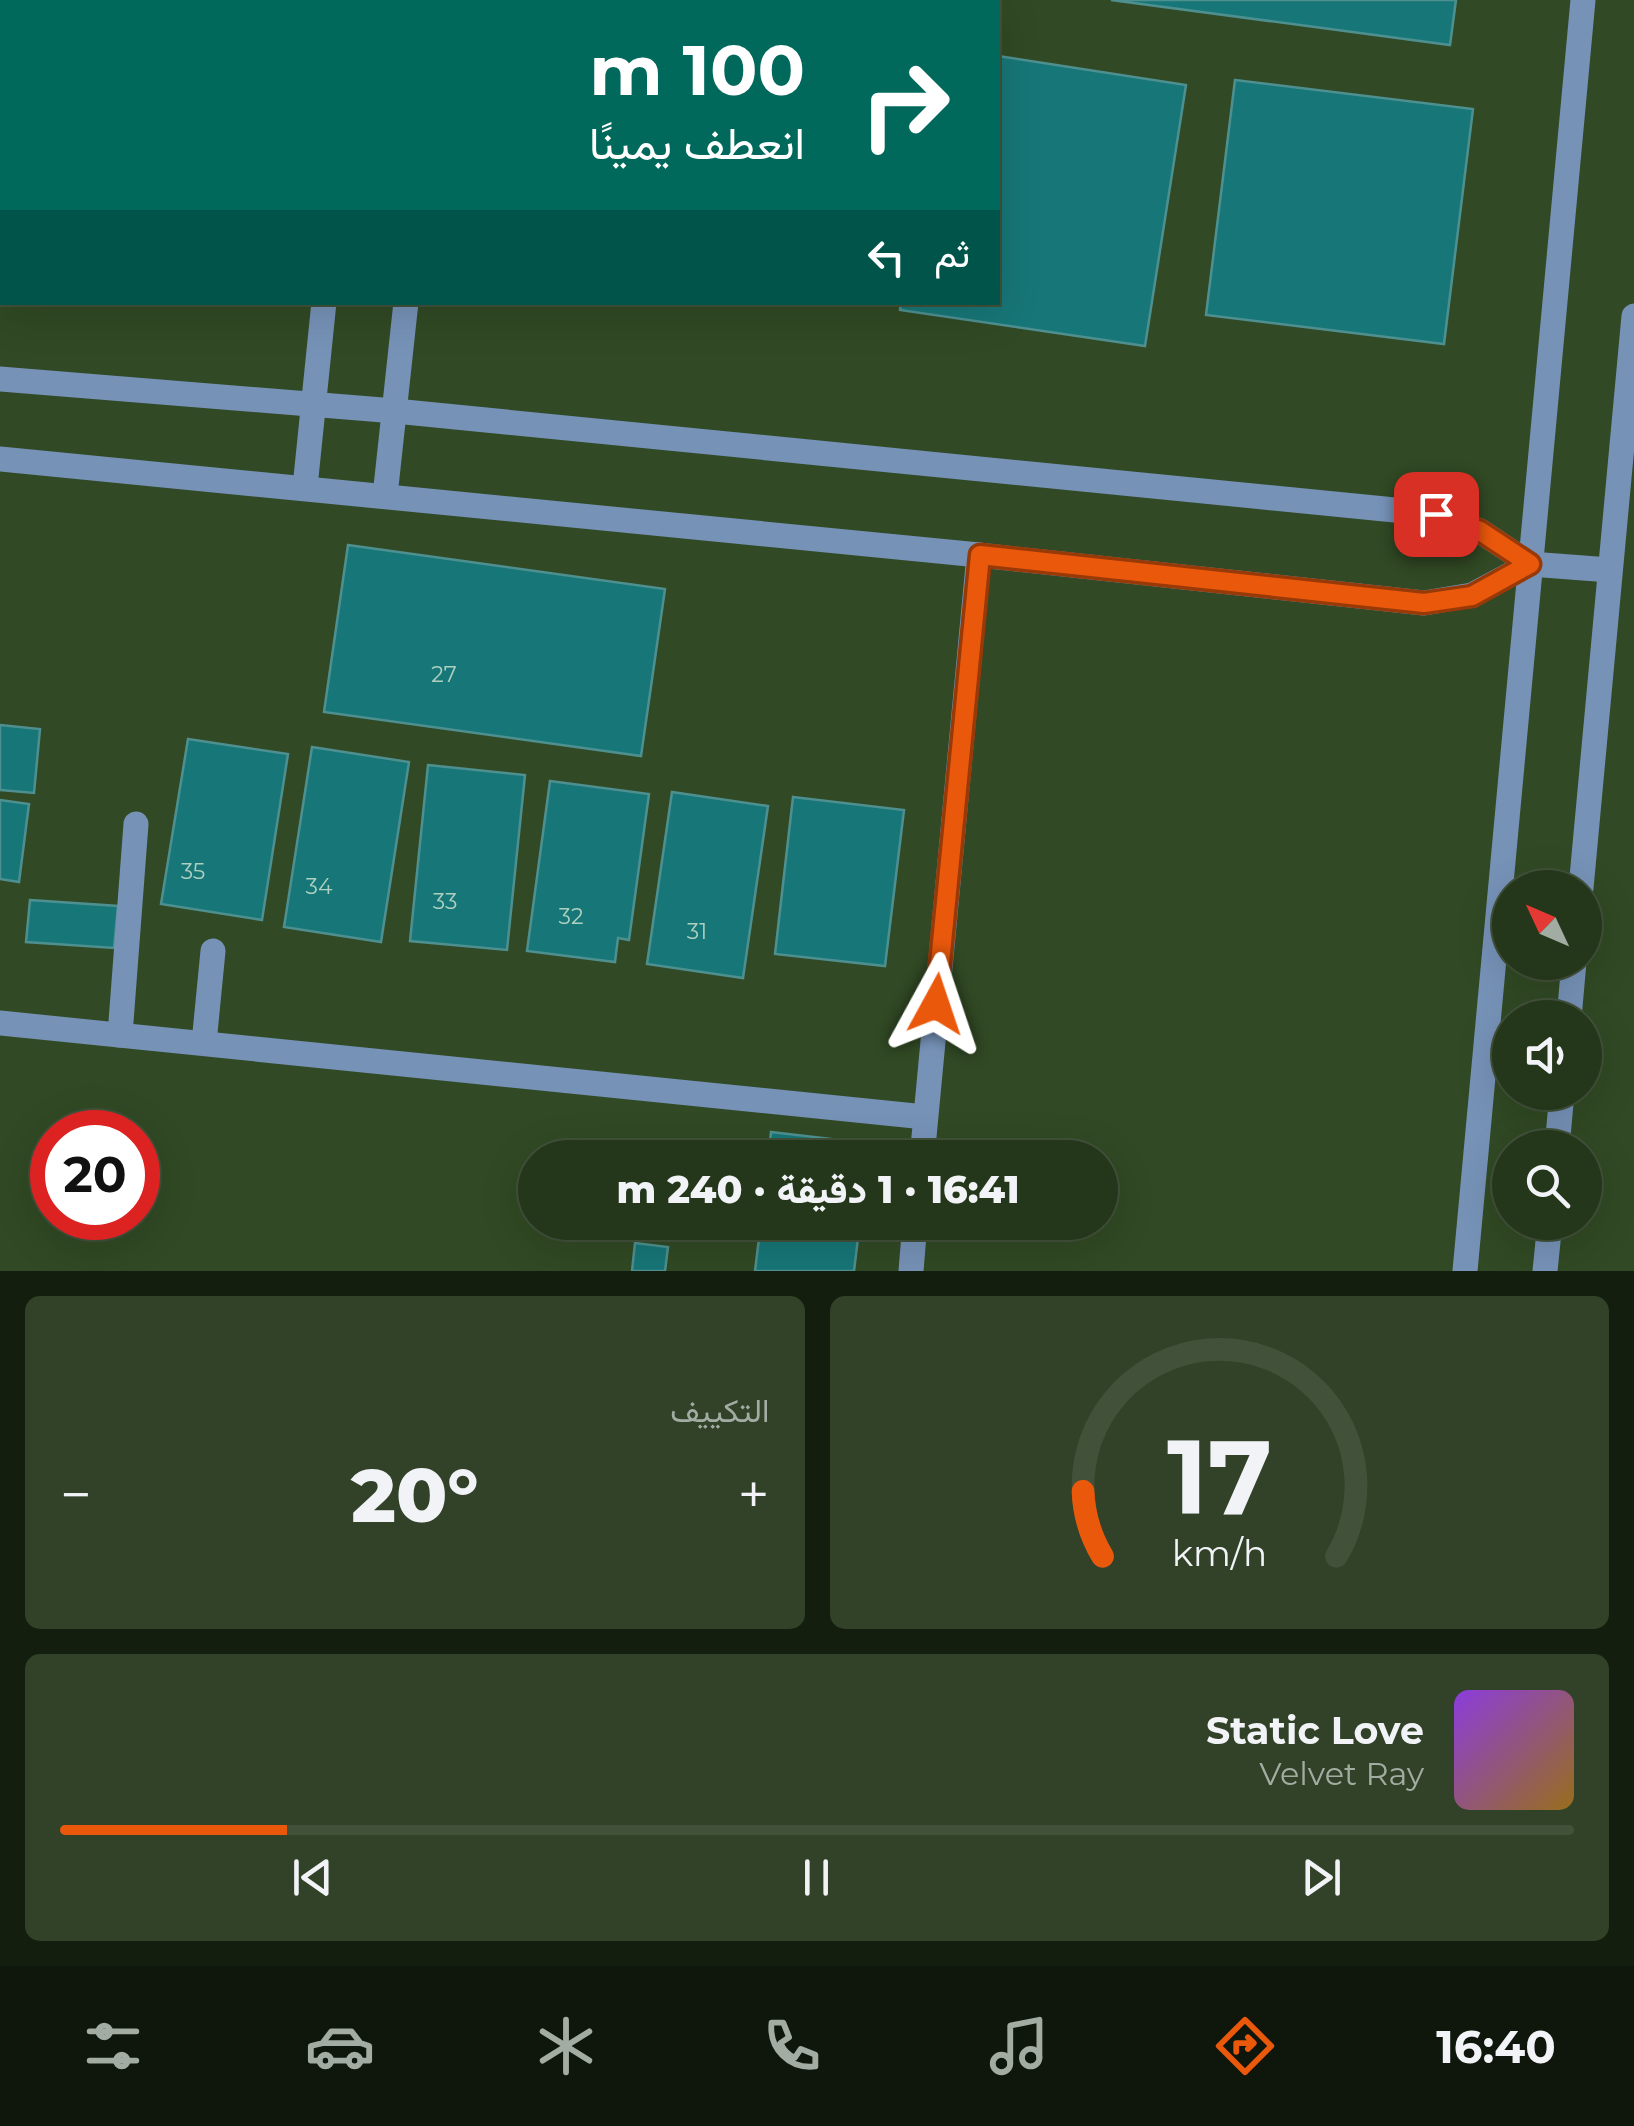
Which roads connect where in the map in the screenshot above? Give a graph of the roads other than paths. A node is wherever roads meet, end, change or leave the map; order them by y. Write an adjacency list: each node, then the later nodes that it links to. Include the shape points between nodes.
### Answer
1 (1583, 0): 12 (lane)
2 (324, 305): 6 (lane)
3 (406, 305): 7 (lane)
4 (1634, 316): 13 (lane)
5 (0, 379): 6 (lane)
6 (314, 404): 7 (lane); 9 (lane)
7 (395, 411): 10 (lane); 12 (lane, via 1436,514 1480,531)
8 (0, 459): 9 (lane)
9 (305, 487): 10 (lane)
10 (384, 496): 11 (lane)
11 (980, 555): 12 (lane, via 1424,603 1472,596); 20 (lane)
12 (1530, 564): 13 (lane); 25 (lane)
13 (1610, 570): 15 (lane)
14 (136, 824): 18 (lane)
15 (1582, 870)
16 (213, 950): 19 (lane)
17 (0, 1023): 18 (lane)
18 (120, 1035): 19 (lane)
19 (204, 1044): 20 (lane)
20 (926, 1116): 21 (lane)
21 (924, 1140)
22 (914, 1240): 24 (lane)
23 (1549, 1240): 26 (lane)
24 (911, 1271)
25 (1465, 1271)
26 (1546, 1271)

